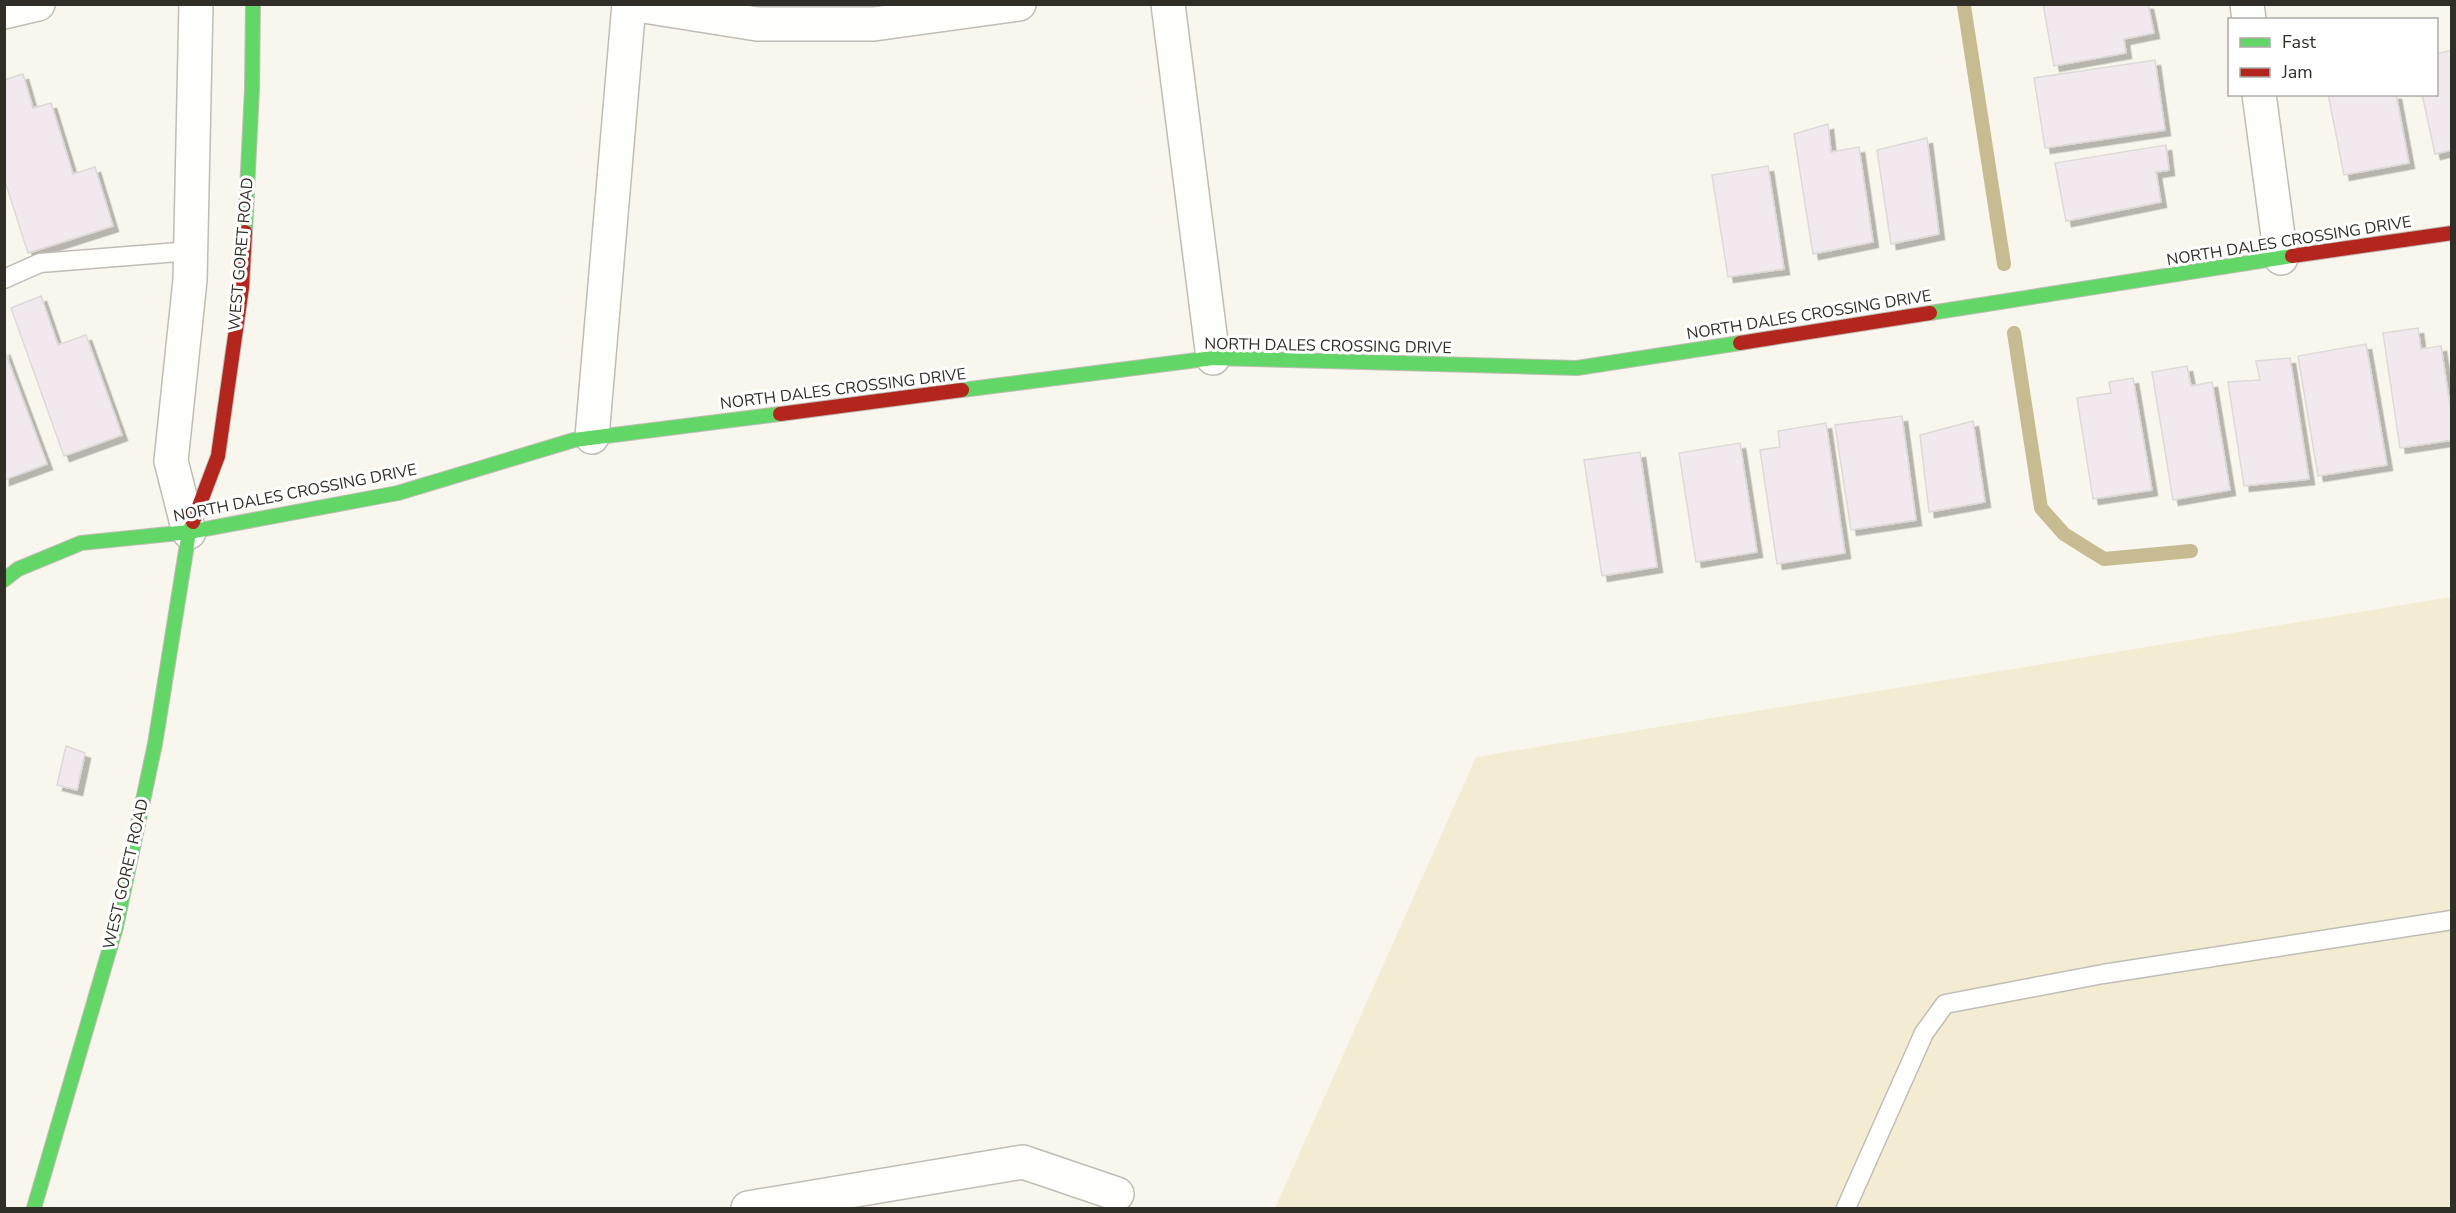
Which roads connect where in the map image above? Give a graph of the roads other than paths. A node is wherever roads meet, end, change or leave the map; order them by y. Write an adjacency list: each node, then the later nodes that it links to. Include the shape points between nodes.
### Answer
1 (38, 4): 7 (street)
2 (196, 4): 10 (street, WEST GORET ROAD)
3 (253, 4): 15 (street, WEST GORET ROAD, via 242,287 218,456)
4 (630, 4): 5 (street, via 757,24 874,24); 14 (street)
5 (1019, 4)
6 (1168, 4): 13 (street)
7 (4, 12)
8 (2259, 96): 11 (street)
9 (2451, 233): 11 (street, NORTH DALES CROSSING DRIVE)
10 (191, 251): 12 (lane, via 40,263); 15 (street, WEST GORET ROAD, via 171,461)
11 (2281, 258): 13 (street, NORTH DALES CROSSING DRIVE, via 1577,368)
12 (4, 279)
13 (1213, 358): 14 (street, NORTH DALES CROSSING DRIVE)
14 (592, 437): 15 (street, NORTH DALES CROSSING DRIVE, via 398,493)
15 (189, 532): 16 (street, NORTH DALES CROSSING DRIVE, via 81,543 18,569); 20 (street, WEST GORET ROAD, via 155,744 116,927)
16 (4, 580)
17 (2451, 920): 22 (lane, via 2103,974 1945,1004 1924,1033)
18 (1117, 1194): 19 (street, via 1023,1162)
19 (836, 1202): 21 (street)
20 (34, 1209)
21 (748, 1209)
22 (1846, 1209)

